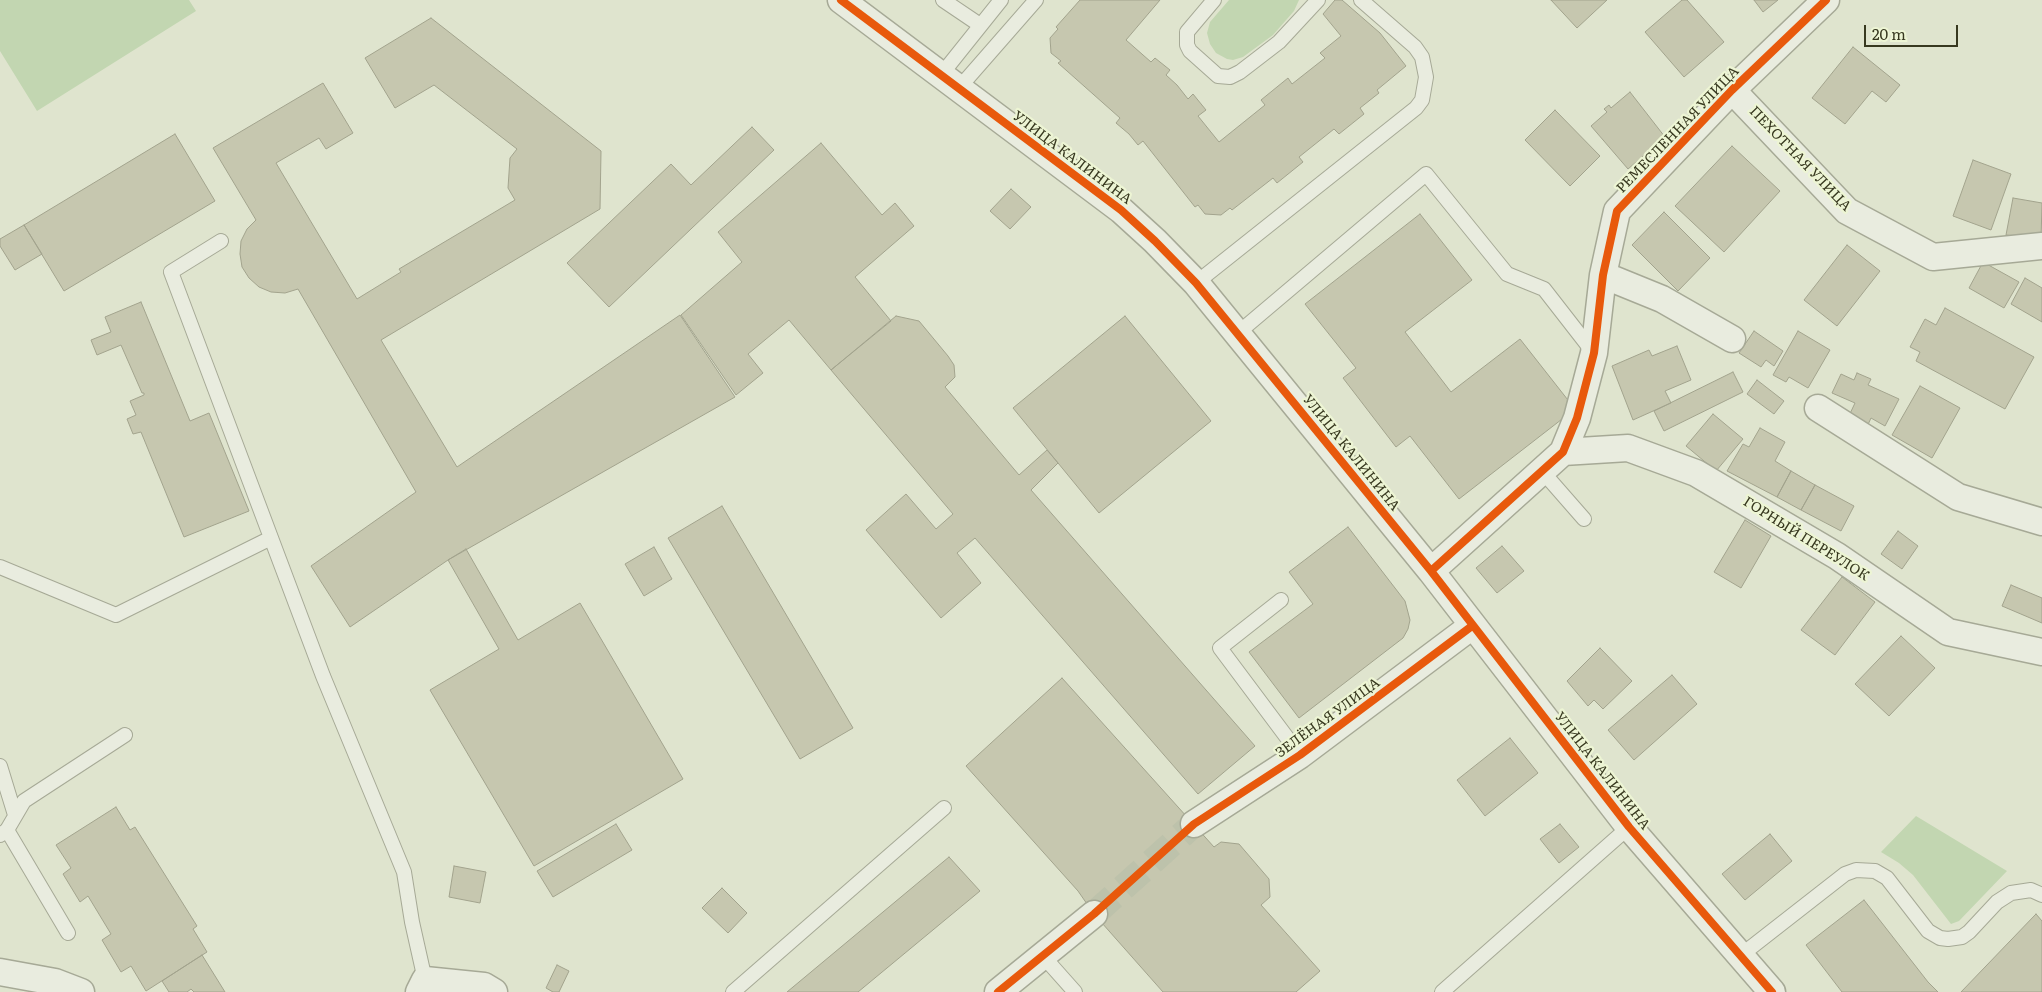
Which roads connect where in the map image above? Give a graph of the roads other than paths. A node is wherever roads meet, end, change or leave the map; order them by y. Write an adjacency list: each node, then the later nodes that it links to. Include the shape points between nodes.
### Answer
1 (841, 0): 10 (street, УЛИЦА КАЛИНИНА)
2 (943, 0): 9 (lane)
3 (1001, 0): 9 (lane)
4 (1036, 0): 10 (lane)
5 (1214, 0): 6 (lane, via 1192,25 1186,39 1190,51 1218,76 1230,78 1278,42)
6 (1318, 0)
7 (1361, 0): 15 (lane, via 1422,57 1426,77 1422,100)
8 (1826, 0): 11 (street, РЕМЕСЛЕННАЯ УЛИЦА)
9 (980, 25): 10 (lane)
10 (950, 81): 15 (street, УЛИЦА КАЛИНИНА, via 1121,210)
11 (1732, 90): 13 (street, ПЕХОТНАЯ УЛИЦА, via 1847,211 1933,257); 14 (street, РЕМЕСЛЕННАЯ УЛИЦА, via 1617,211)
12 (221, 240): 24 (lane, via 171,272)
13 (2042, 246)
14 (1603, 275): 17 (street, via 1662,299); 18 (street, РЕМЕСЛЕННАЯ УЛИЦА)
15 (1196, 282): 16 (street, УЛИЦА КАЛИНИНА)
16 (1238, 333): 18 (lane, via 1426,174 1507,274 1544,289); 26 (street, УЛИЦА КАЛИНИНА)
17 (1732, 339)
18 (1594, 353): 20 (street, РЕМЕСЛЕННАЯ УЛИЦА)
19 (1818, 408): 23 (street, via 1958,497)
20 (1563, 452): 21 (street, РЕМЕСЛЕННАЯ УЛИЦА); 29 (street, ГОРНЫЙ ПЕРЕУЛОК, via 1628,448 1696,473 1836,556 1948,632)
21 (1542, 471): 22 (lane); 26 (street, РЕМЕСЛЕННАЯ УЛИЦА)
22 (1584, 519)
23 (2042, 522)
24 (271, 538): 25 (lane, via 116,615); 44 (lane, via 404,872)
25 (0, 567)
26 (1430, 571): 28 (street, УЛИЦА КАЛИНИНА)
27 (1281, 600): 31 (lane, via 1220,648)
28 (1472, 626): 31 (street, ЗЕЛЁНАЯ УЛИЦА); 36 (street, УЛИЦА КАЛИНИНА)
29 (2042, 652)
30 (125, 736): 34 (lane, via 24,801)
31 (1300, 755): 35 (street, ЗЕЛЁНАЯ УЛИЦА)
32 (0, 766): 34 (lane)
33 (944, 808): 47 (lane)
34 (15, 815): 37 (lane)
35 (1194, 824)
36 (1628, 827): 42 (street, УЛИЦА КАЛИНИНА); 50 (lane)
37 (4, 832): 40 (lane)
38 (2042, 895): 42 (lane, via 2031,890 2011,893 1997,902 1962,937 1940,938 1928,931 1887,878 1875,871 1856,870 1845,874)
39 (1094, 914): 41 (street)
40 (68, 933)
41 (1042, 956): 48 (street); 49 (lane)
42 (1740, 956): 51 (street, УЛИЦА КАЛИНИНА)
43 (0, 972): 45 (street, via 55,982)
44 (422, 986): 46 (street, via 484,986)
45 (81, 992)
46 (494, 992)
47 (733, 992)
48 (998, 992)
49 (1075, 992)
50 (1442, 992)
51 (1772, 992)

